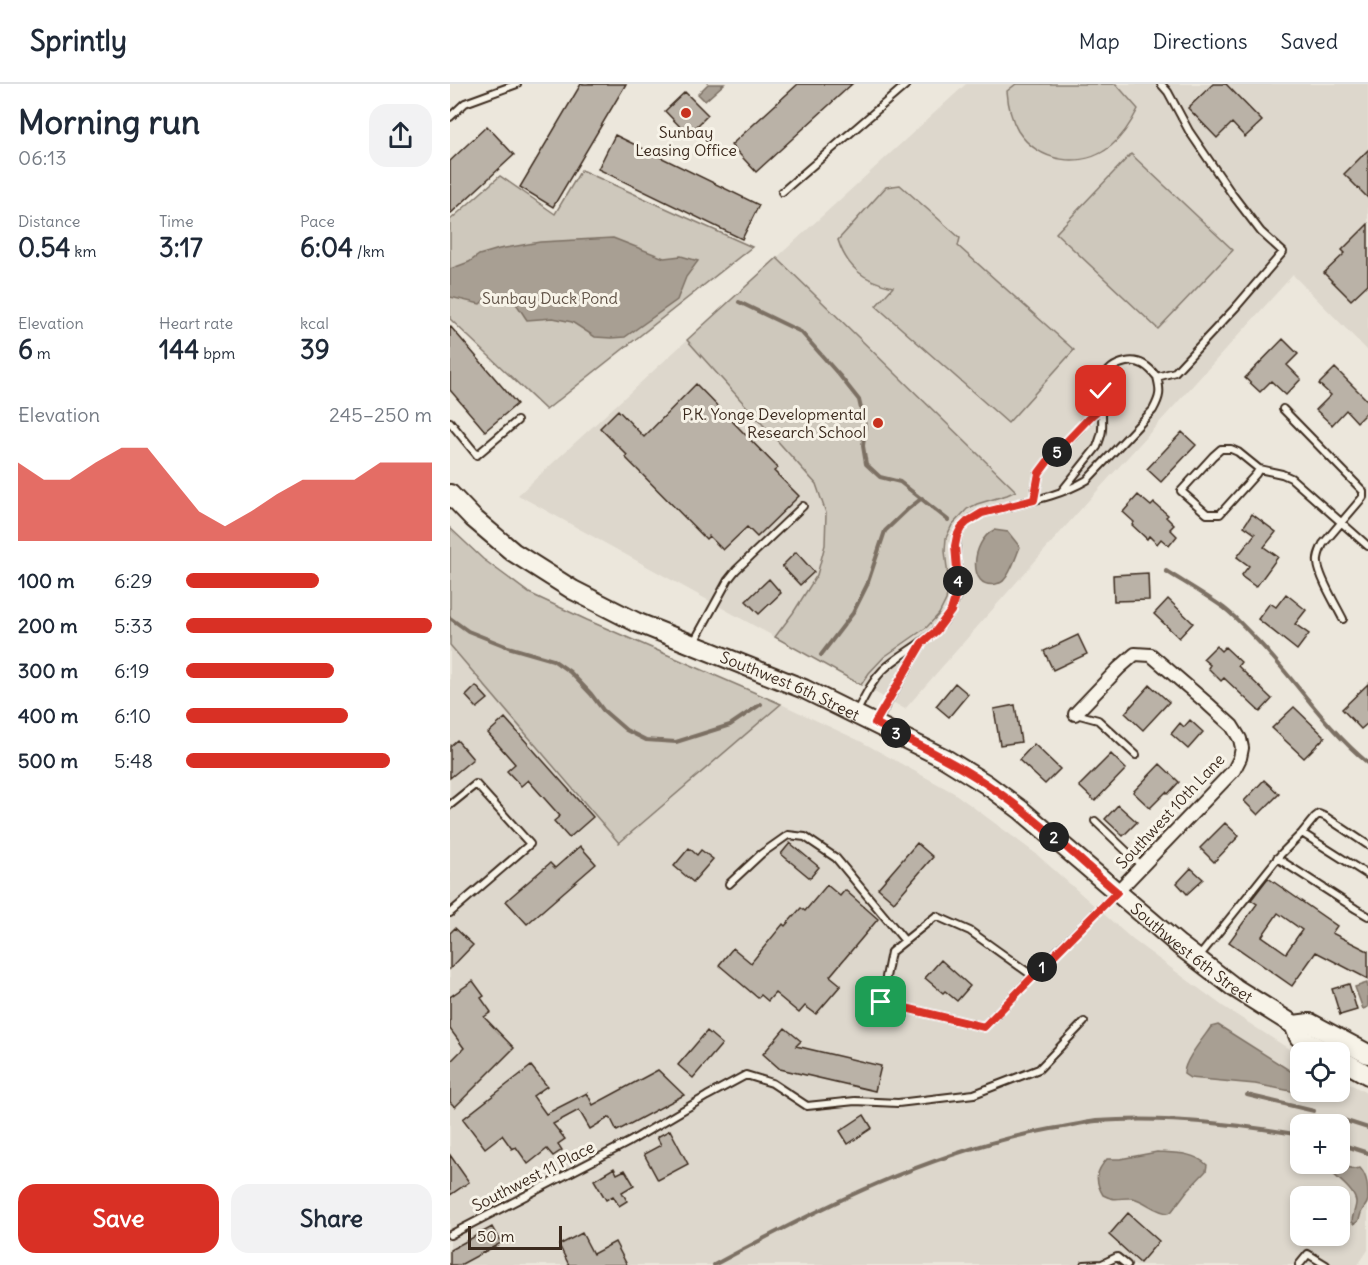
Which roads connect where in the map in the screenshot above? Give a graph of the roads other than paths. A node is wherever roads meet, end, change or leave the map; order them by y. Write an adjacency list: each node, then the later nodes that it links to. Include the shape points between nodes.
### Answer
1 (517, 84): 4 (lane, via 465,103)
2 (907, 84): 5 (lane)
3 (1161, 84): 6 (lane, via 1232,194 1261,232 1283,252 1175,372)
4 (450, 117)
5 (782, 192)
6 (1157, 377): 7 (lane, via 1138,362 1119,364 1102,382); 12 (lane, via 1160,398 1153,410 1087,480)
7 (1102, 407): 12 (lane, via 1097,447); 14 (lane, via 1039,473)
8 (1284, 409): 16 (lane, via 1363,491)
9 (517, 421): 10 (lane, via 477,455)
10 (450, 422)
11 (1259, 469): 11 (lane, via 1220,514 1207,514 1181,492 1221,449 1238,452); 16 (lane, via 1291,478)
12 (1060, 493): 14 (lane)
13 (450, 494): 20 (street, Southwest 6th Street, via 513,552 573,590 636,622)
14 (1034, 500): 19 (lane, via 974,516 961,528 955,546 955,601 945,620)
15 (802, 506): 20 (lane, via 728,580)
16 (1341, 521): 17 (lane); 18 (lane, via 1323,544 1317,562)
17 (1368, 546)
18 (1343, 619)
19 (922, 643): 21 (lane, via 882,671); 23 (lane)
20 (693, 644): 21 (street, Southwest 6th Street)
21 (856, 714): 23 (street, Southwest 6th Street)
22 (1075, 714): 24 (lane, via 1098,720); 30 (street, Southwest 10th Lane, via 1135,654 1151,655 1209,704 1240,739 1242,748 1234,770)
23 (875, 723): 33 (street, Southwest 6th Street, via 986,784)
24 (1136, 755)
25 (450, 806): 34 (lane, via 476,784 530,844)
26 (1095, 821): 30 (lane)
27 (1302, 833): 28 (lane, via 1319,814); 29 (lane); 31 (lane)
28 (1368, 845)
29 (1277, 858): 35 (lane); 37 (lane)
30 (1143, 866): 33 (street, Southwest 10th Lane)
31 (1368, 875)
32 (729, 885): 36 (lane, via 788,835 805,837 836,858)
33 (1117, 892): 37 (street, Southwest 6th Street); 38 (lane)
34 (450, 913)
35 (1368, 916)
36 (905, 941): 38 (lane, via 936,916 970,931); 38 (lane, via 891,952 881,1002 984,1027)
37 (1197, 958): 40 (street, Southwest 6th Street, via 1235,988)
38 (1034, 976)
39 (1084, 1023): 45 (lane, Southwest 11 Place, via 1039,1069 974,1094 898,1103 855,1101 807,1106 772,1083 746,1075 629,1142)
40 (1294, 1025): 41 (street, Southwest 6th Street, via 1299,1037); 42 (street, Southwest 6th Street, via 1310,1023)
41 (1308, 1042)
42 (1368, 1054)
43 (1350, 1065): 44 (street)
44 (1368, 1075)
45 (450, 1235)
46 (1084, 1265): 47 (lane, via 1102,1264 1117,1257)
47 (1126, 1265)
48 (1299, 1265): 49 (lane, via 1308,1254)
49 (1326, 1265)

